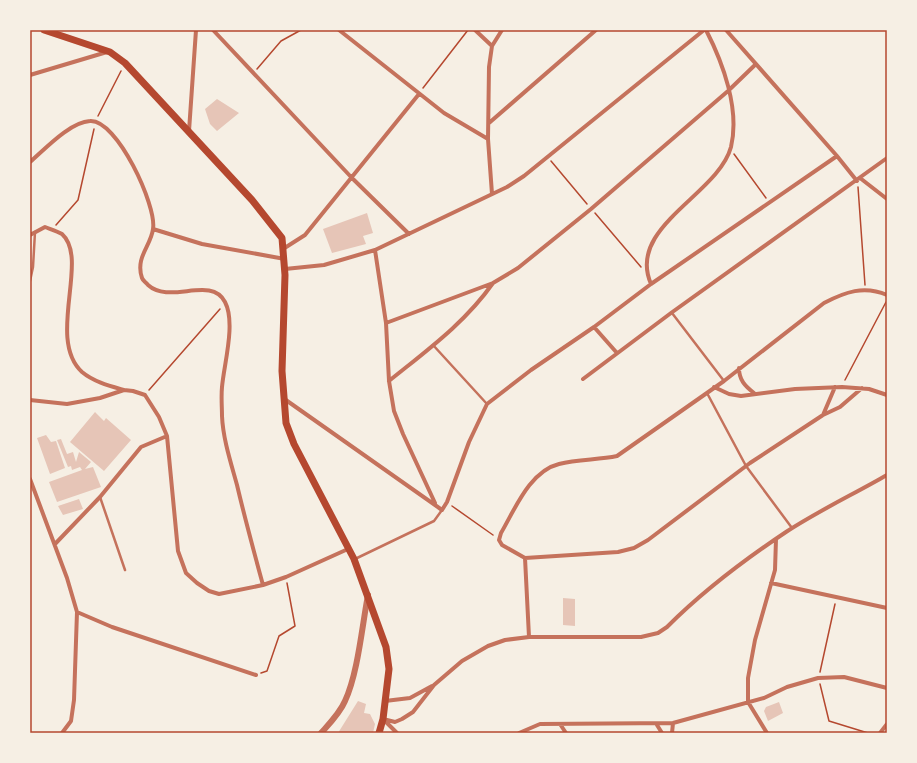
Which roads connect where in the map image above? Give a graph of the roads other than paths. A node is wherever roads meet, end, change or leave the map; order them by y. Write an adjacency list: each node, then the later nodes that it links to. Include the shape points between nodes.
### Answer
1 (44, 30): 11 (main road)
2 (196, 30): 17 (street)
3 (213, 30): 22 (street)
4 (339, 30): 15 (street)
5 (475, 30): 10 (street)
6 (502, 30): 10 (street)
7 (596, 30): 16 (street)
8 (705, 30): 14 (street, via 718,56); 24 (street, via 524,176)
9 (726, 30): 12 (street)
10 (492, 46): 16 (street, via 489,67)
11 (110, 52): 13 (street); 17 (main road, via 126,63)
12 (756, 64): 14 (street); 19 (street)
13 (30, 75)
14 (728, 91): 35 (street, via 591,209 518,268); 36 (street, via 734,120 730,149 710,180 672,217 651,246 646,273)
15 (419, 94): 18 (street, via 444,113); 22 (street)
16 (489, 123): 18 (street)
17 (189, 131): 30 (main road, via 256,205 282,238)
18 (488, 139): 24 (street)
19 (838, 156): 23 (street); 36 (street)
20 (887, 158): 23 (street)
21 (30, 162): 26 (street, via 71,128 84,122 95,121 105,126 125,151 134,168 148,200)
22 (352, 178): 28 (street); 30 (street, via 305,235)
23 (859, 179): 25 (street); 38 (street)
24 (492, 194): 28 (street)
25 (887, 198)
26 (154, 229): 32 (street, via 202,244); 73 (street, via 142,254 143,279 151,287 164,292 210,290 220,295 226,303 230,320 222,389 222,419 229,458)
27 (36, 230): 29 (street); 34 (lane); 50 (street, via 45,227 64,237 70,252 66,333 70,354 82,372 107,385)
28 (409, 234): 31 (street)
29 (30, 235)
30 (284, 249): 32 (main road)
31 (375, 250): 33 (street, via 324,265); 39 (street)
32 (285, 259): 33 (main road)
33 (285, 269): 54 (main road)
34 (30, 281)
35 (493, 283): 39 (street); 41 (street, via 470,312)
36 (651, 284): 40 (street)
37 (887, 295): 43 (street, via 866,289 850,291 824,303)
38 (671, 313): 42 (street); 46 (lane)
39 (386, 323): 45 (street)
40 (594, 327): 42 (street); 56 (street)
41 (433, 345): 45 (street); 56 (lane)
42 (617, 353): 44 (street)
43 (739, 368): 46 (street); 52 (street, via 741,380)
44 (583, 380)
45 (388, 381): 63 (street, via 394,412)
46 (724, 381): 47 (street)
47 (714, 387): 51 (street); 52 (street, via 741,396)
48 (835, 387): 49 (street); 52 (street); 57 (street)
49 (862, 388): 53 (street); 57 (street, via 840,407)
50 (124, 390): 55 (street, via 100,398 67,404); 58 (street, via 145,396 159,417)
51 (707, 393): 59 (lane); 69 (street, via 617,456 557,464 538,475 500,533 499,540 502,545)
52 (754, 393)
53 (887, 395)
54 (283, 398): 63 (street); 68 (main road, via 286,423 294,444)
55 (30, 400)
56 (487, 404): 64 (street, via 468,442)
57 (823, 415): 59 (street)
58 (166, 436): 62 (street, via 141,447); 73 (street, via 178,551 186,572 209,591 219,594)
59 (746, 466): 65 (lane); 69 (street, via 634,548 618,552)
60 (887, 475): 65 (street)
61 (30, 479): 67 (street)
62 (100, 497): 67 (street); 71 (lane)
63 (436, 504): 64 (street)
64 (442, 510): 70 (lane, via 434,522)
65 (792, 528): 66 (street)
66 (776, 538): 72 (street); 77 (street, via 720,579 658,633 641,637)
67 (55, 544): 76 (street)
68 (348, 549): 70 (main road); 73 (street)
69 (525, 558): 77 (street)
70 (354, 560): 74 (main road)
71 (125, 570)
72 (772, 583): 75 (street); 82 (street, via 754,647 748,678)
73 (263, 585)
74 (368, 593): 81 (main road, via 386,647 389,669); 89 (street, via 351,685 338,714)
75 (887, 608)
76 (77, 612): 78 (street, via 112,627); 88 (street, via 74,700 71,721)
77 (529, 637): 79 (street, via 506,640 488,646 462,661)
78 (256, 675)
79 (434, 685): 81 (street, via 410,698); 83 (street, via 413,712 394,722)
80 (887, 688): 82 (street, via 844,677 818,678)
81 (385, 701): 83 (main road)
82 (748, 702): 84 (street); 96 (street)
83 (383, 719): 90 (main road); 91 (street)
84 (673, 723): 87 (street); 95 (street)
85 (560, 724): 87 (street); 92 (street, via 540,724); 93 (street)
86 (887, 724): 97 (street)
87 (658, 725): 94 (street)
88 (62, 733)
89 (321, 733)
90 (379, 733)
91 (397, 733)
92 (519, 733)
93 (566, 733)
94 (662, 733)
95 (672, 733)
96 (767, 733)
97 (880, 733)

